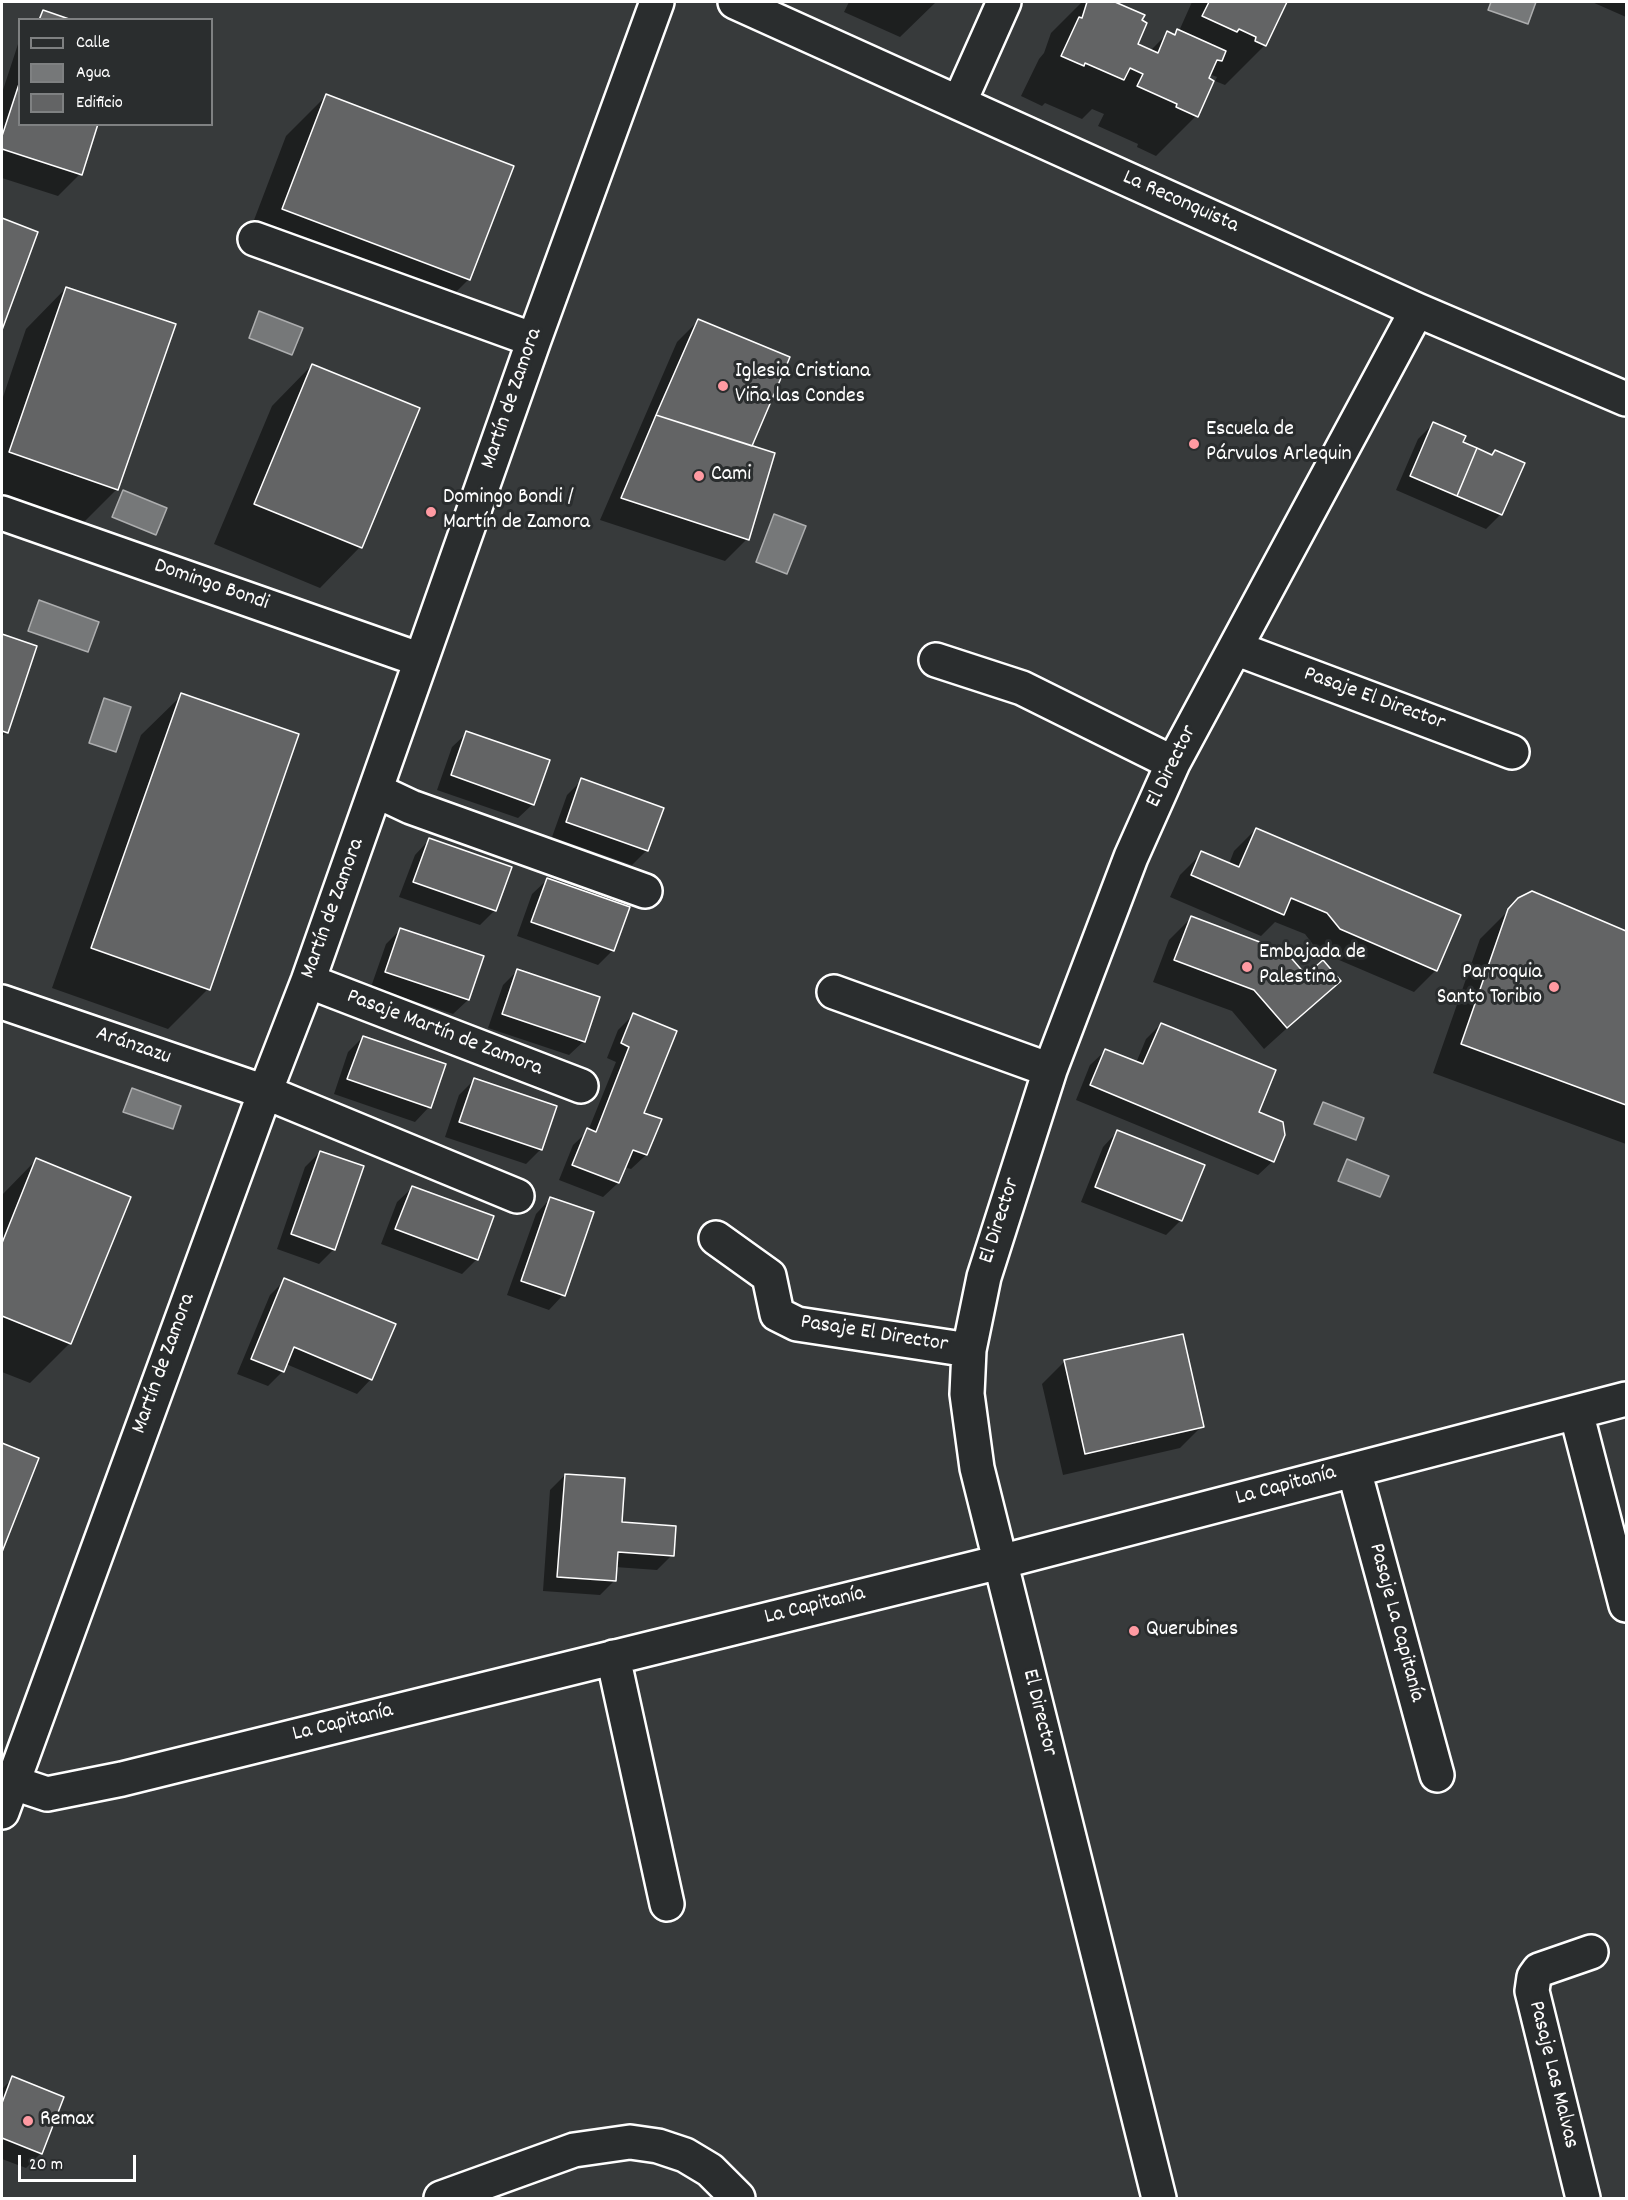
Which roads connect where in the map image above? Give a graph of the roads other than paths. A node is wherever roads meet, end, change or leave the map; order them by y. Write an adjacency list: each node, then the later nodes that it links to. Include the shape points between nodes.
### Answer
1 (657, 2): 7 (street, Martín de Zamora)
2 (735, 2): 4 (street, La Reconquista)
3 (1004, 2): 4 (street)
4 (959, 103): 6 (street, La Reconquista)
5 (255, 239): 7 (street)
6 (1417, 310): 8 (street, La Reconquista); 10 (street, El Director)
7 (534, 340): 11 (street, Martín de Zamora)
8 (1626, 399)
9 (2, 513): 11 (street, Domingo Bondi)
10 (1236, 648): 13 (street, Pasaje El Director); 14 (street, El Director)
11 (421, 660): 15 (street, Martín de Zamora)
12 (936, 660): 14 (street, via 1022,688)
13 (1512, 752)
14 (1173, 763): 20 (street, El Director, via 1127,867)
15 (377, 791): 16 (street, via 411,807); 17 (street, Martín de Zamora)
16 (645, 891)
17 (308, 981): 21 (street, Pasaje Martín de Zamora); 22 (street, Martín de Zamora)
18 (834, 992): 20 (street)
19 (2, 1002): 22 (street, Aránzazu)
20 (1050, 1070): 25 (street, El Director, via 984,1277)
21 (581, 1086)
22 (265, 1092): 23 (street); 33 (street, Martín de Zamora)
23 (517, 1196)
24 (716, 1238): 25 (street, Pasaje El Director, via 769,1276 777,1314 797,1324)
25 (969, 1350): 29 (street, El Director, via 970,1433)
26 (1626, 1399): 27 (street, La Capitanía)
27 (1576, 1412): 28 (street, La Capitanía); 30 (street)
28 (1354, 1470): 29 (street, La Capitanía); 32 (street, Pasaje La Capitanía)
29 (1000, 1562): 31 (street, La Capitanía); 38 (street, El Director)
30 (1626, 1605)
31 (614, 1657): 33 (street, La Capitanía, via 122,1779 47,1794); 34 (street)
32 (1437, 1776)
33 (5, 1792)
34 (668, 1904)
35 (1591, 1952): 39 (street, Pasaje Las Malvas, via 1539,1970 1532,1991)
36 (441, 2199): 37 (street, via 574,2150 630,2142 686,2156 710,2170)
37 (738, 2199)
38 (1159, 2199)
39 (1583, 2199)

